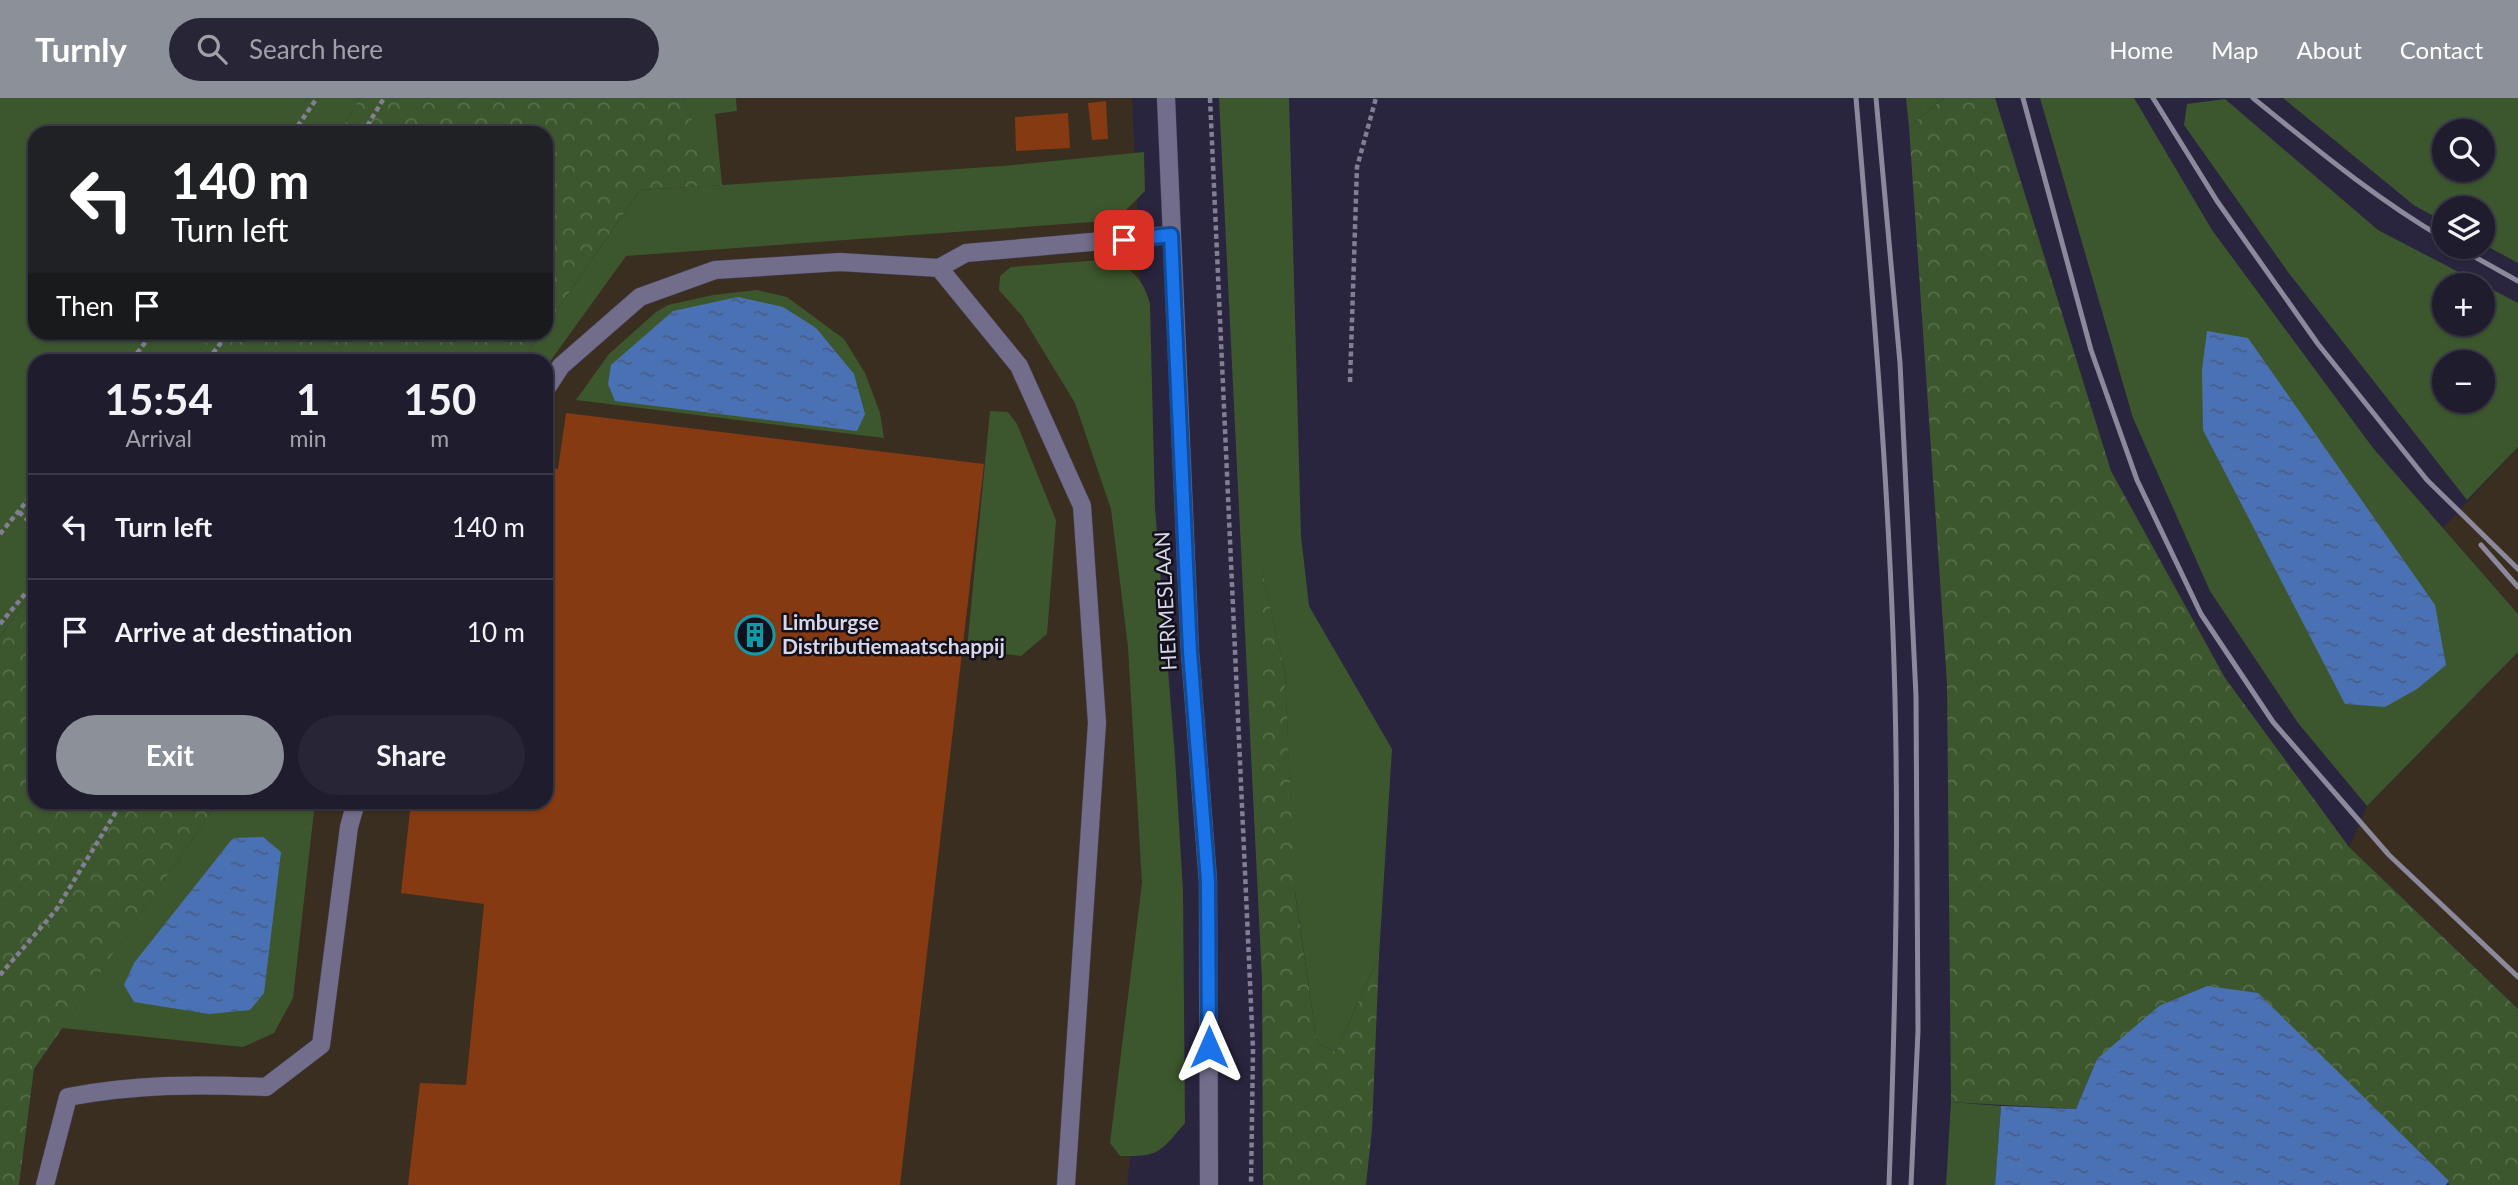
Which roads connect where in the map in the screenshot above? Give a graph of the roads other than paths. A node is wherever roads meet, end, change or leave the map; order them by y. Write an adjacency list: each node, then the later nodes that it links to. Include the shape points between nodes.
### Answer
1 (1166, 98): 2 (street, HERMESLAAN)
2 (1171, 235): 3 (street, via 966,253); 8 (street, HERMESLAAN, via 1190,652 1208,881)
3 (939, 268): 4 (street, via 840,262 715,270 640,297 561,366); 7 (street, via 1018,366 1082,506 1097,723)
4 (553, 378)
5 (354, 809): 6 (street, via 321,1045 266,1087 196,1083 68,1097)
6 (45, 1185)
7 (1066, 1185)
8 (1209, 1185)

